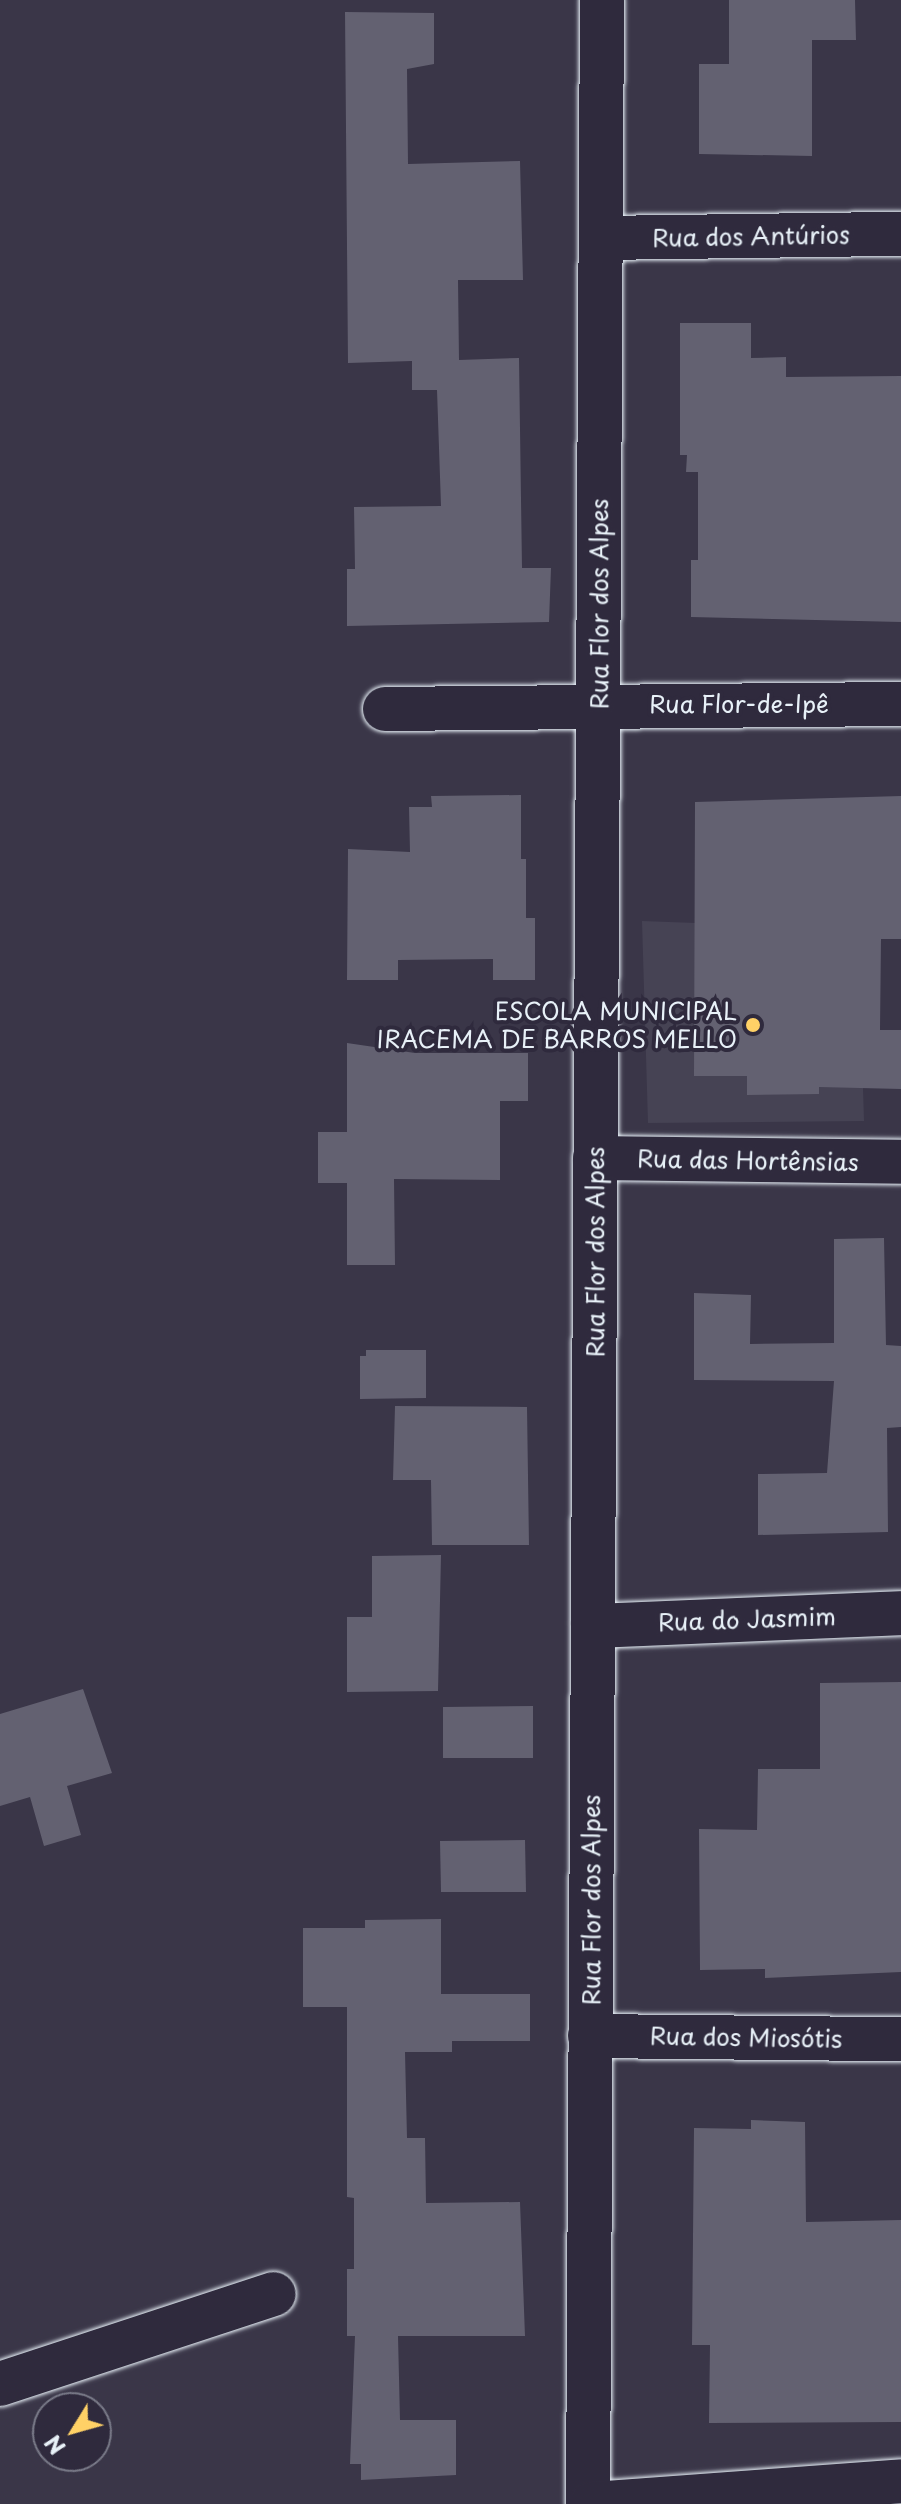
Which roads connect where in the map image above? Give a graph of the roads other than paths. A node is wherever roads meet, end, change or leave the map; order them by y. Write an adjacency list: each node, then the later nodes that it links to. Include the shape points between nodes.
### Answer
1 (602, 0): 3 (street, Rua Flor dos Alpes)
2 (901, 234): 3 (street, Rua dos Antúrios)
3 (601, 238): 4 (street, Rua Flor dos Alpes)
4 (599, 704): 5 (street, Rua Flor-de-Ipê); 6 (street, Rua Flor-de-Ipê); 7 (street, Rua Flor dos Alpes)
5 (901, 704)
6 (385, 709)
7 (595, 1158): 8 (street, Rua das Hortênsias); 10 (street, Rua Flor dos Alpes)
8 (901, 1162)
9 (901, 1613): 10 (street, Rua do Jasmim)
10 (593, 1626): 11 (street, Rua Flor dos Alpes)
11 (590, 2036): 12 (street, Rua dos Miosótis); 16 (street, Rua Flor dos Alpes)
12 (901, 2039)
13 (274, 2294): 14 (street)
14 (0, 2384)
15 (901, 2481): 16 (street)
16 (590, 2504)

